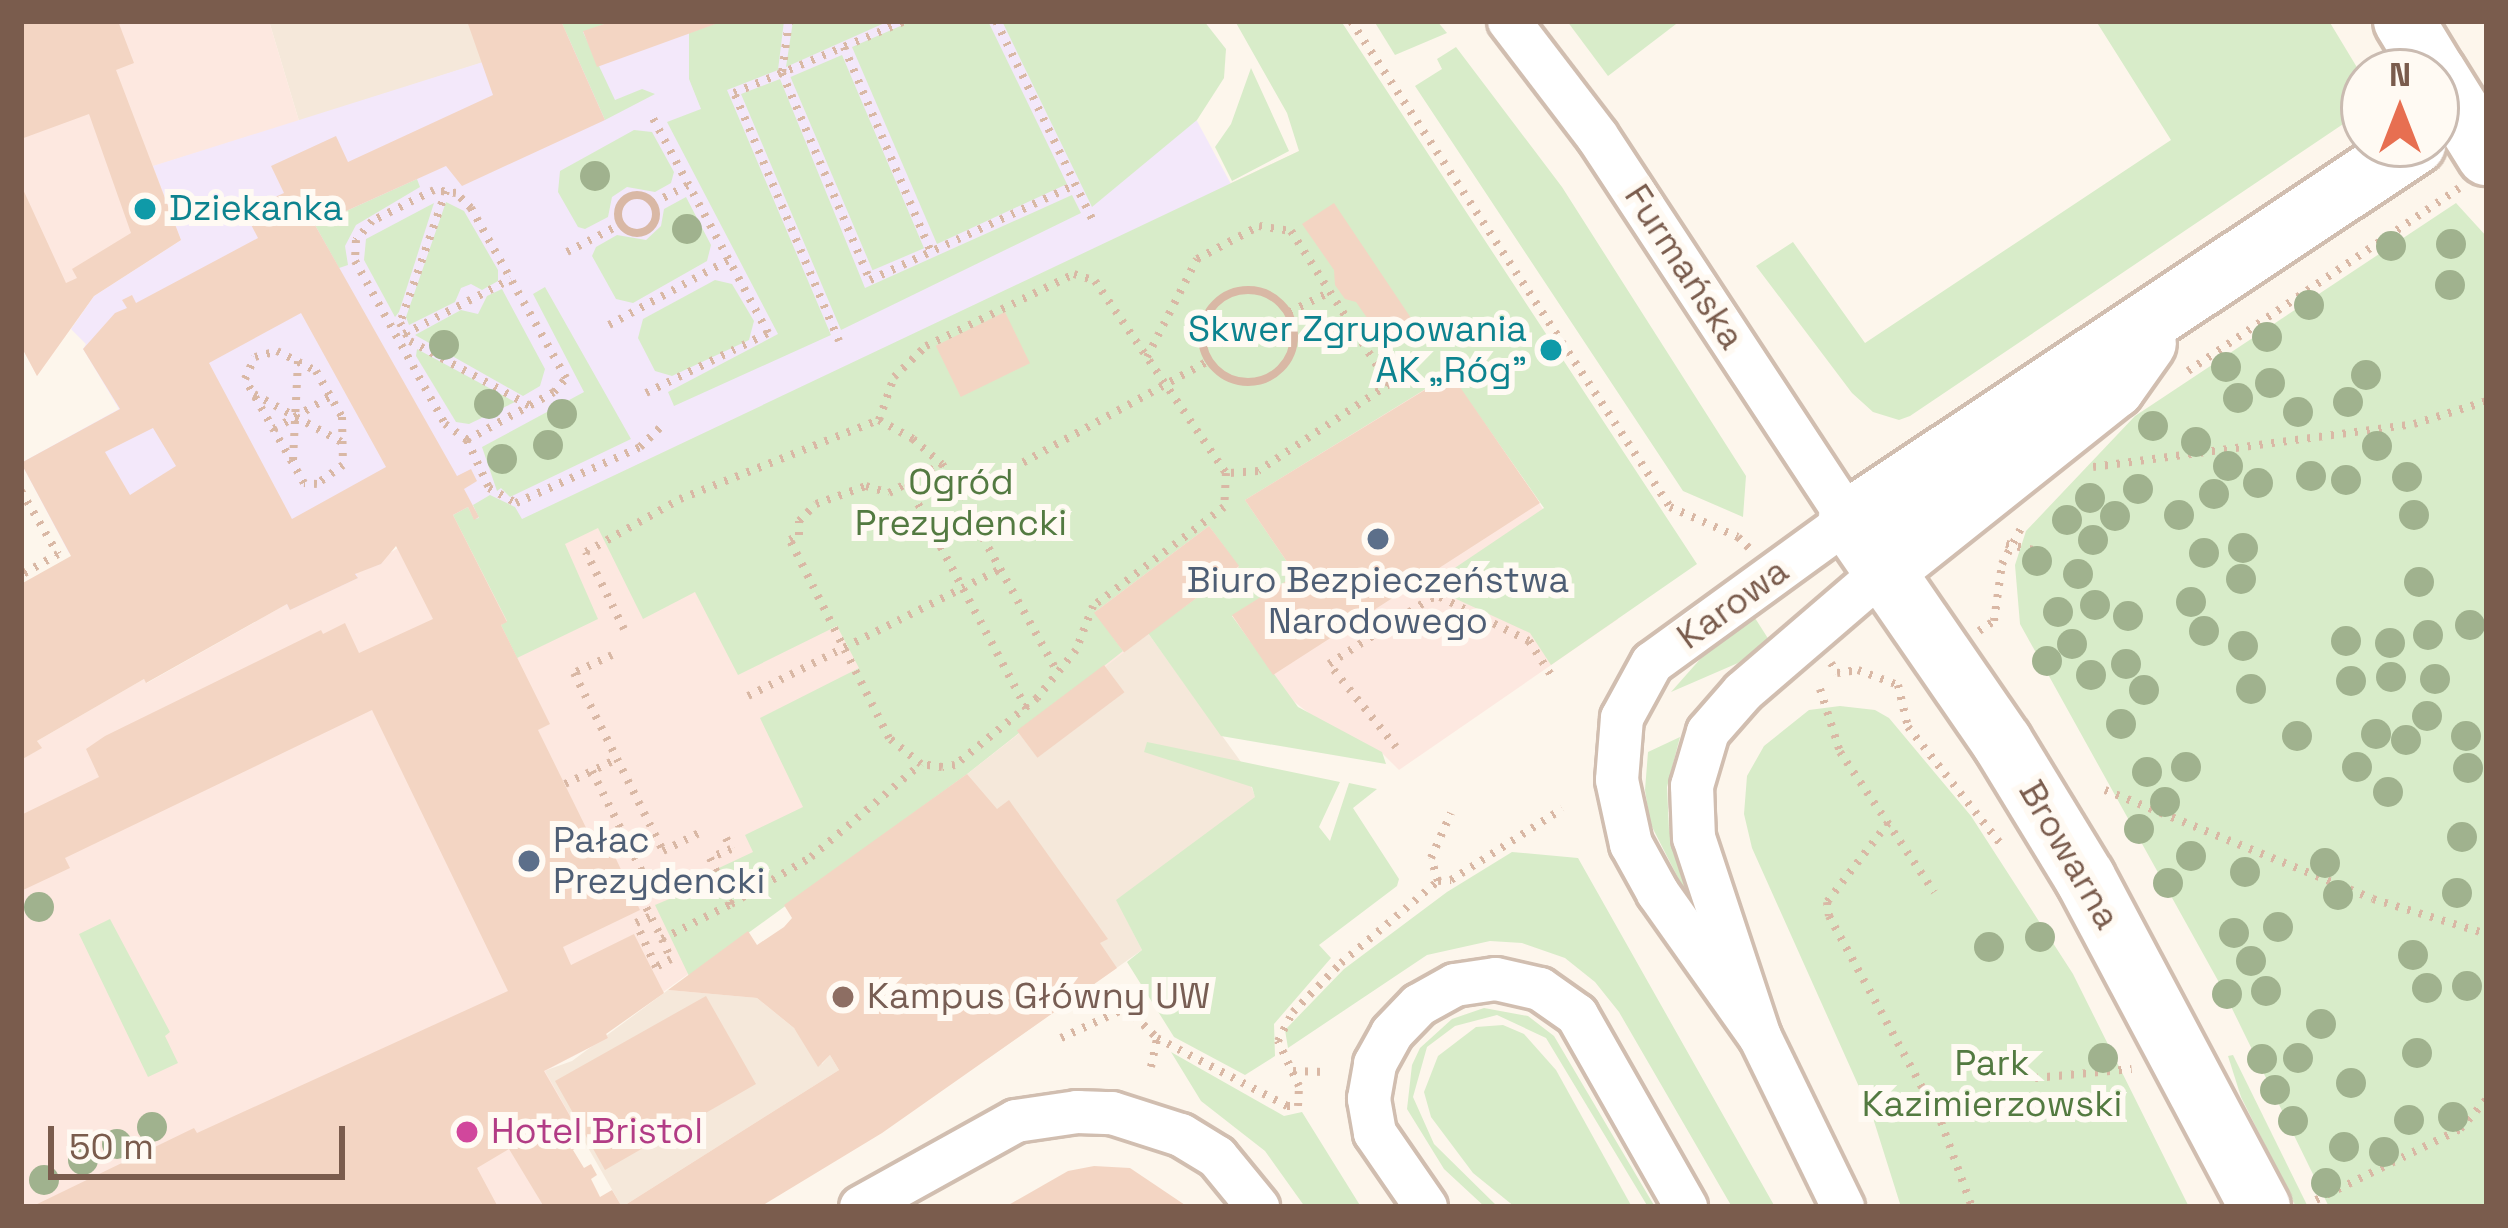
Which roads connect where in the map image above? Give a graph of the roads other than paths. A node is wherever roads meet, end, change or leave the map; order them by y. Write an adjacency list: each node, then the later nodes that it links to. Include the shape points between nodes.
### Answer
1 (1510, 21): 6 (street, Furmańska, via 1598,136)
2 (2404, 21): 3 (street)
3 (2417, 48)
4 (2381, 168): 5 (street, Karowa)
5 (2168, 312): 6 (street, Karowa); 7 (street, Karowa, via 2114,388)
6 (1849, 520): 7 (street, Browarna); 8 (street, Karowa, via 1652,663 1622,718 1617,780 1631,844)
7 (1885, 570): 8 (street, Karowa, via 1742,692 1698,756 1694,838); 9 (street, Browarna, via 2002,742)
8 (1760, 1037): 14 (street, Karowa)
9 (2288, 1203)
10 (861, 1207): 11 (street, via 1016,1121 1077,1112 1112,1113 1181,1135 1217,1157)
11 (1258, 1207)
12 (1426, 1207): 13 (street, via 1376,1133 1369,1100 1375,1064 1419,1005 1455,985 1496,979 1540,989 1577,1015)
13 (1686, 1207)
14 (1843, 1207)

